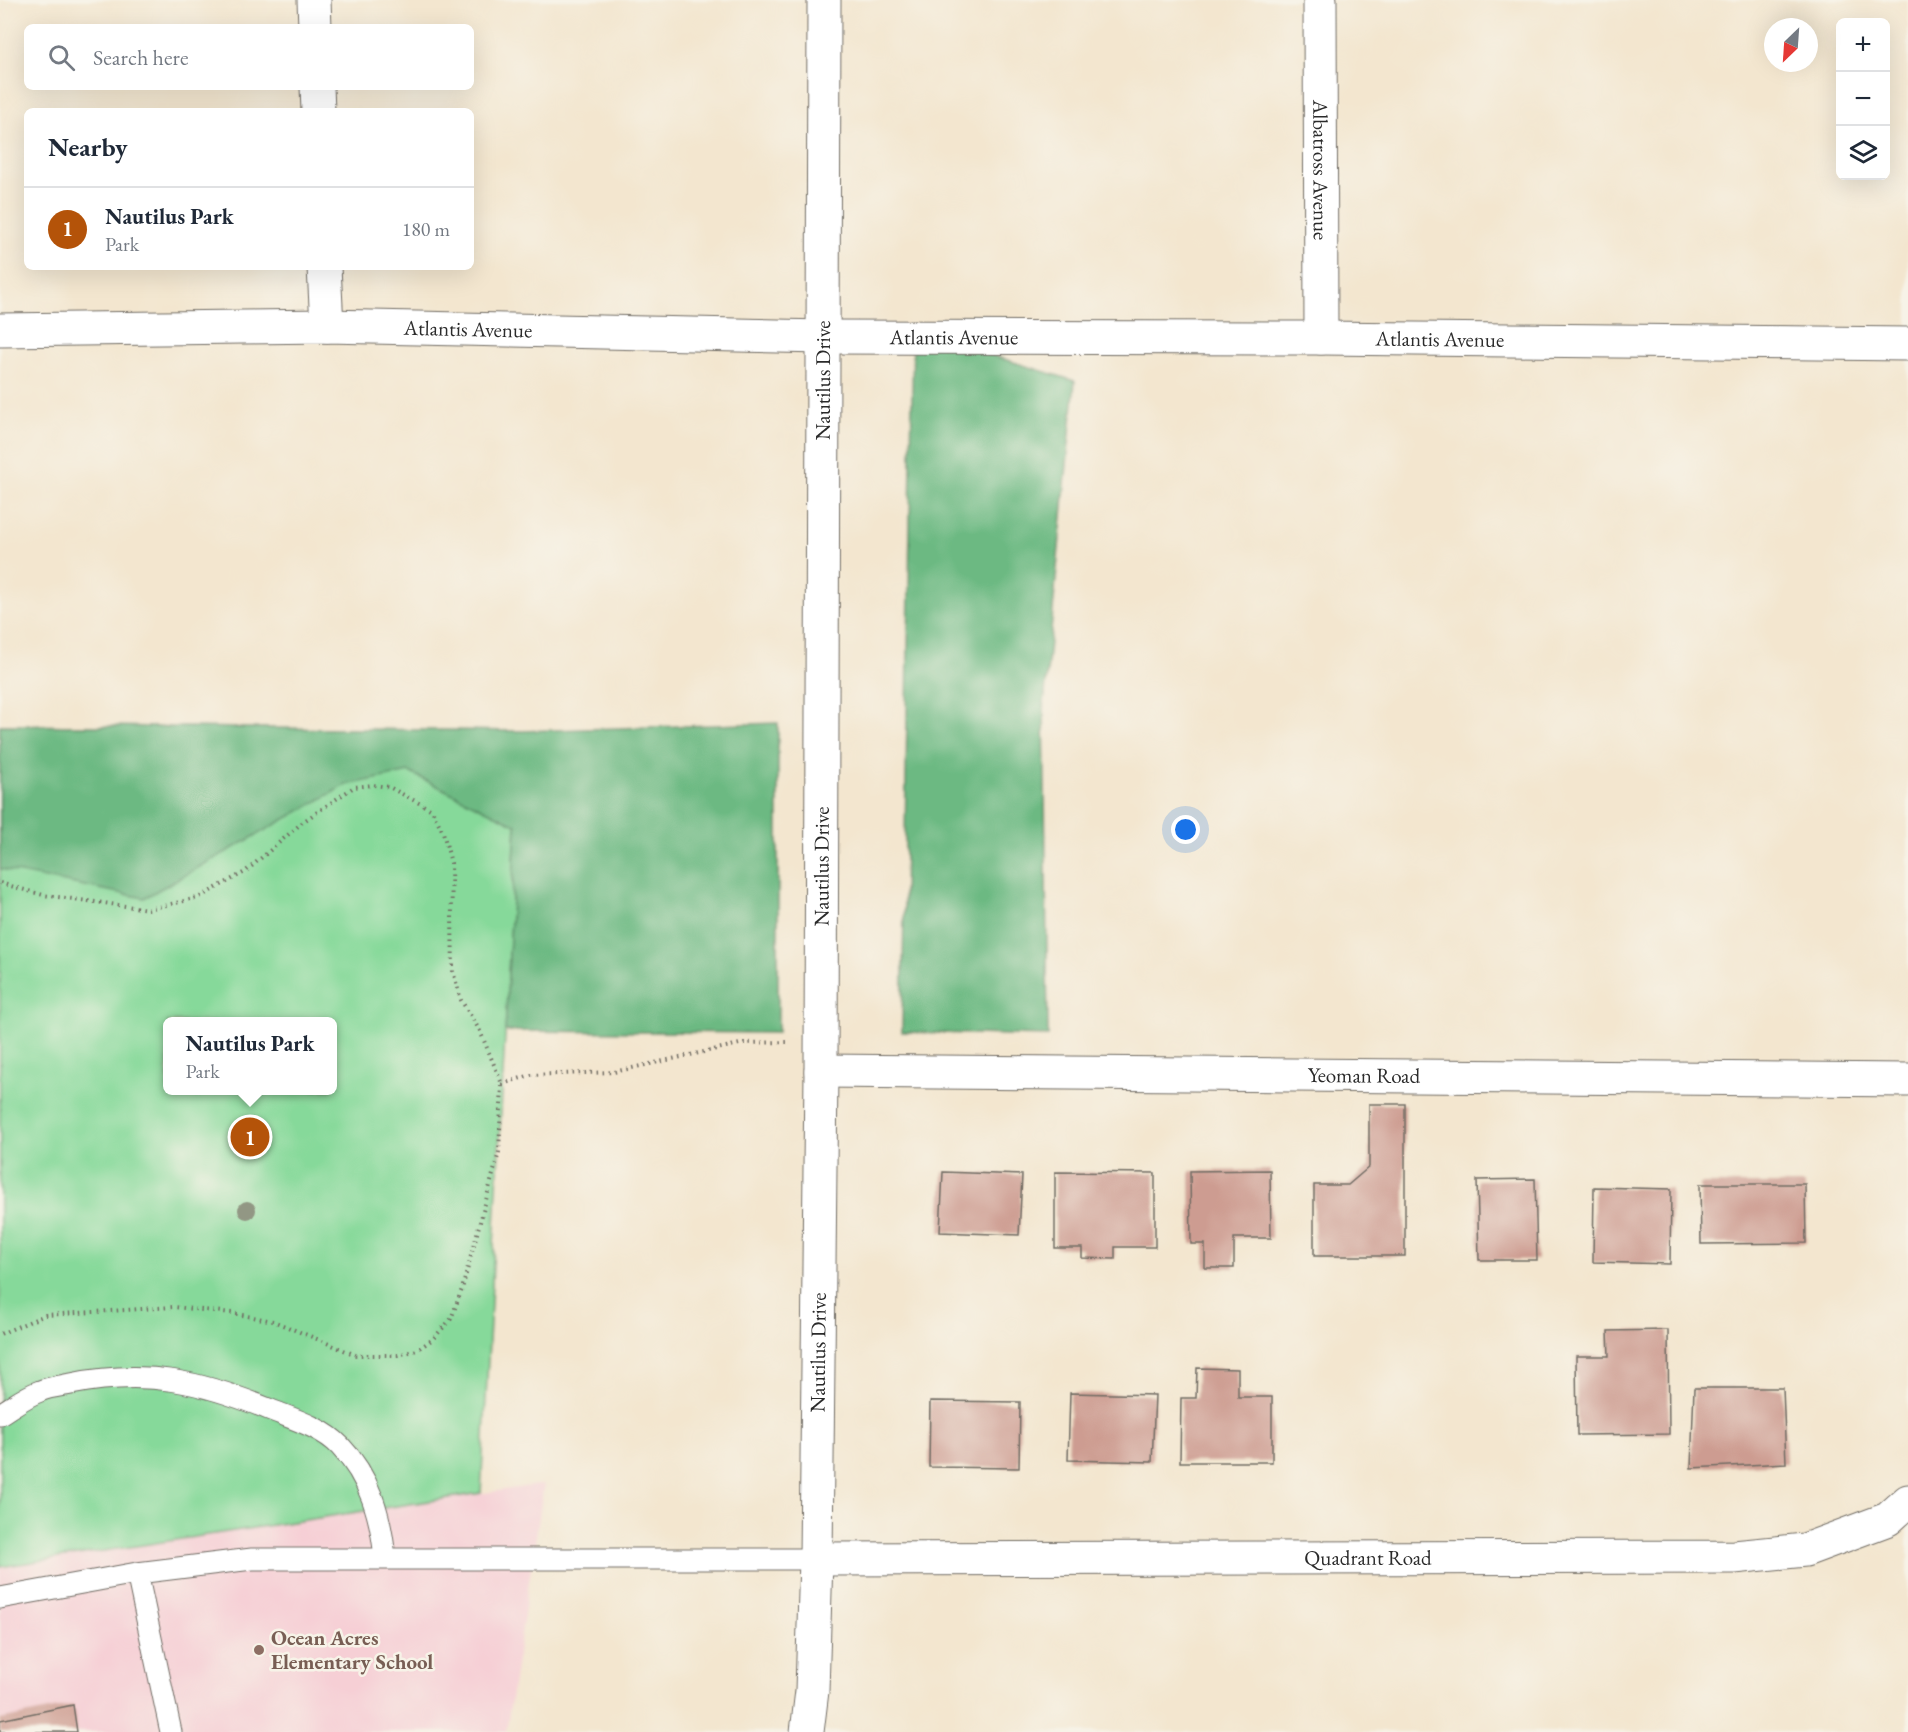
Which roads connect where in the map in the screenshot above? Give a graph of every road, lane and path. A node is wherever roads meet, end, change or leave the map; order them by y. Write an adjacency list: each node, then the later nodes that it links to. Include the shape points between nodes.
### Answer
1 (314, 0): 4 (street)
2 (824, 0): 10 (street, Nautilus Drive)
3 (1320, 0): 11 (street, Albatross Avenue)
4 (315, 24)
5 (317, 90): 6 (street)
6 (318, 108)
7 (324, 270): 8 (street)
8 (327, 327): 9 (street, Atlantis Avenue); 10 (street, Atlantis Avenue)
9 (0, 330)
10 (823, 337): 11 (street, Atlantis Avenue); 14 (street, Nautilus Drive)
11 (1322, 338): 12 (street, Atlantis Avenue)
12 (1908, 344)
13 (0, 883): 16 (path, via 43,895 148,909 198,898 245,872 313,814 354,787 389,787 432,810 443,832 451,863 453,971 461,1000 480,1030)
14 (821, 1056): 15 (street, Yeoman Road); 16 (path, via 744,1043 614,1072 531,1075); 21 (street, Nautilus Drive)
15 (1908, 1080)
16 (502, 1084): 17 (path, via 499,1152 462,1288 451,1319 433,1340 417,1350 398,1355 356,1355 273,1321 174,1307 45,1315)
17 (0, 1334)
18 (0, 1414): 20 (lane, via 40,1390 92,1380 158,1377 226,1392 310,1426 339,1444 359,1469 372,1497 382,1526)
19 (1908, 1501): 21 (street, Quadrant Road, via 1888,1519 1805,1550 1734,1557)
20 (384, 1558): 21 (lane); 22 (lane, via 252,1558)
21 (816, 1559): 25 (street, Nautilus Drive)
22 (137, 1573): 23 (lane); 24 (lane)
23 (0, 1598)
24 (171, 1732)
25 (807, 1732)

